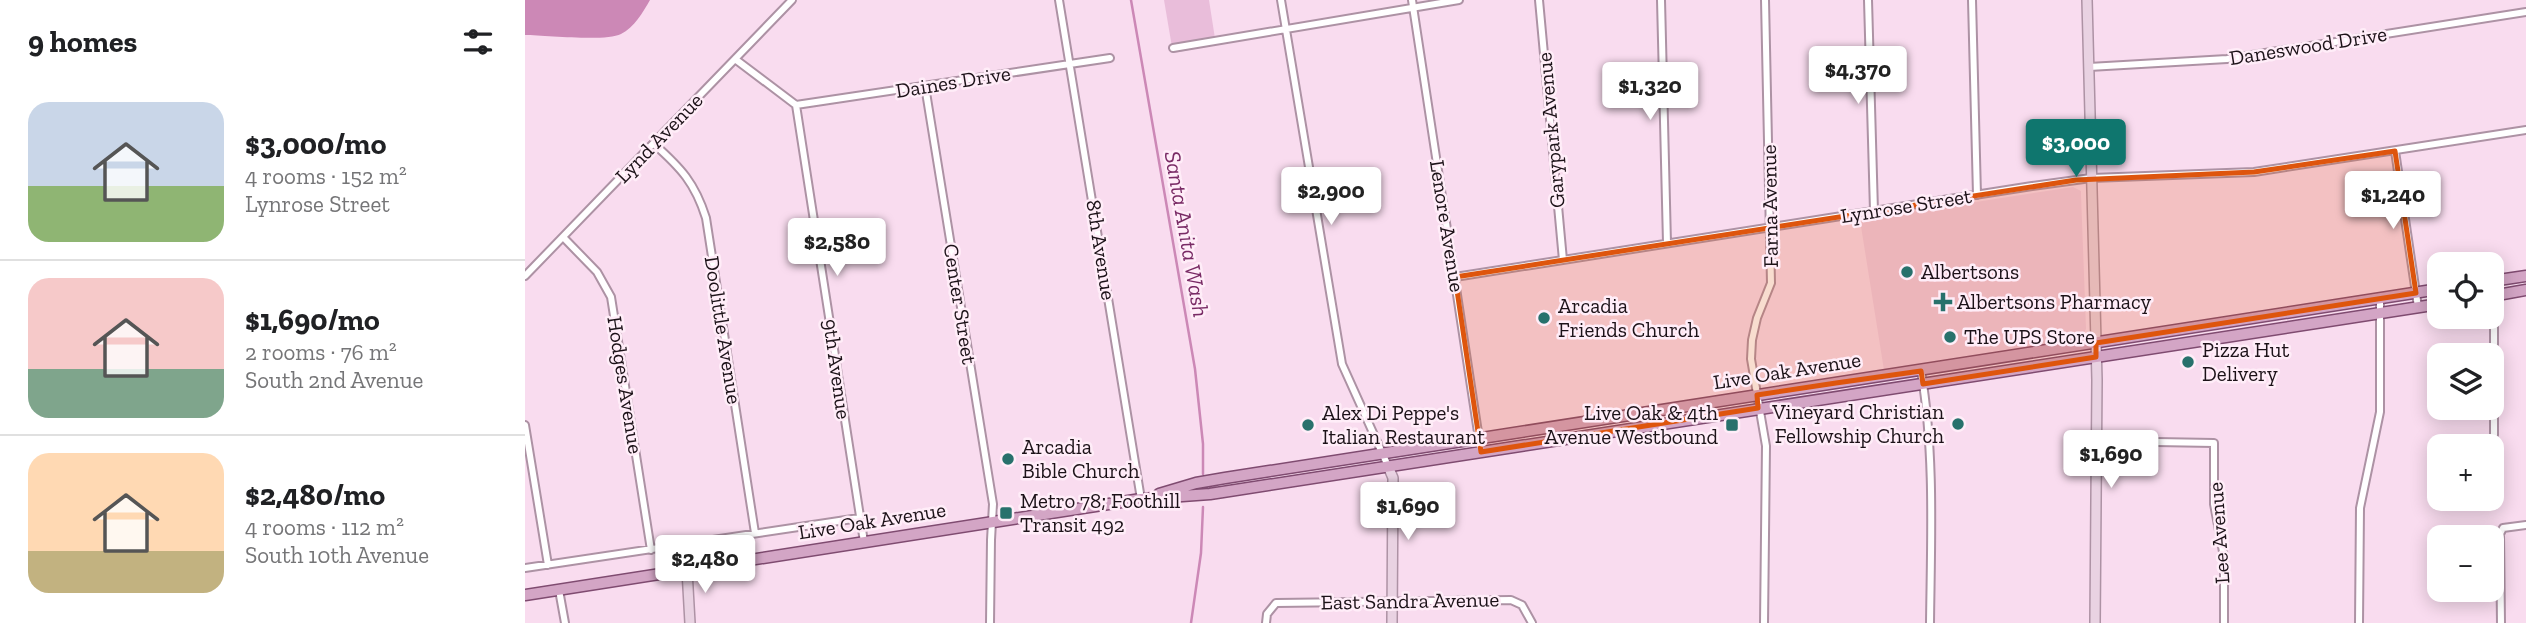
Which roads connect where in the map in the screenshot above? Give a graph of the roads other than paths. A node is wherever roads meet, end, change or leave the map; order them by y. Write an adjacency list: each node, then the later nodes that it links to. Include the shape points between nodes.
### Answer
1 (792, 0): 16 (street, Lynd Avenue)
2 (1059, 0): 17 (street, 8th Avenue)
3 (1281, 0): 13 (street)
4 (1459, 0): 11 (street)
5 (1539, 0): 30 (street, Garypark Avenue)
6 (1661, 0): 29 (street)
7 (1765, 0): 27 (street, Farna Avenue)
8 (1868, 0): 26 (street)
9 (1972, 0): 25 (street)
10 (2087, 0): 18 (street)
11 (1413, 4): 13 (street); 33 (street, Lenore Avenue)
12 (2526, 12): 18 (street, Daneswood Drive, via 2227,59)
13 (1286, 28): 14 (street); 55 (street, via 1339,355)
14 (1173, 48)
15 (1109, 58): 17 (street, Daines Drive)
16 (735, 59): 20 (street); 22 (street, Lynd Avenue)
17 (1070, 64): 19 (street, Daines Drive); 57 (street, 8th Avenue)
18 (2089, 66): 24 (street)
19 (925, 86): 20 (street, Daines Drive); 59 (street, Center Street, via 993,504)
20 (796, 105): 58 (street, 9th Avenue)
21 (2526, 130): 23 (street, Lynrose Street)
22 (654, 144): 28 (street, Lynd Avenue); 61 (street, Doolittle Avenue, via 683,169 706,218)
23 (2395, 151): 24 (street, Lynrose Street, via 2254,172); 37 (street)
24 (2091, 178): 25 (street, Lynrose Street); 44 (street)
25 (1977, 195): 26 (street, Lynrose Street)
26 (1874, 211): 27 (street, Lynrose Street)
27 (1770, 227): 29 (street, Lynrose Street); 48 (street, Farna Avenue, via 1771,283 1752,340)
28 (563, 237): 31 (street, Lynd Avenue); 63 (street, Hodges Avenue, via 597,272 611,297)
29 (1667, 243): 30 (street, Lynrose Street)
30 (1563, 260): 33 (street, Lynrose Street)
31 (525, 276)
32 (2526, 276): 34 (main road)
33 (1455, 277): 52 (street, Lenore Avenue)
34 (2504, 279)
35 (2526, 290): 38 (main road)
36 (2427, 291): 37 (main road, Live Oak Avenue)
37 (2416, 293): 39 (main road, Live Oak Avenue); 41 (street)
38 (2504, 293)
39 (2380, 298): 42 (street); 44 (main road, Live Oak Avenue)
40 (2427, 306): 41 (main road, Live Oak Avenue)
41 (2418, 307): 42 (main road, Live Oak Avenue)
42 (2381, 313): 45 (main road, Live Oak Avenue); 80 (street, via 2380,412 2360,508)
43 (2493, 329): 51 (street)
44 (2096, 343): 45 (street); 46 (main road, Live Oak Avenue)
45 (2096, 357): 47 (main road, Live Oak Avenue); 53 (street)
46 (1921, 371): 47 (street); 48 (main road, Live Oak Avenue)
47 (1923, 384): 49 (main road, Live Oak Avenue); 77 (street, via 1931,490)
48 (1757, 396): 49 (street, Farna Avenue); 52 (main road, Live Oak Avenue)
49 (1758, 408): 54 (main road, Live Oak Avenue); 76 (street, Farna Avenue, via 1766,446)
50 (525, 425): 64 (street)
51 (2494, 434)
52 (1481, 439): 54 (street, Lenore Avenue); 55 (main road, Live Oak Avenue)
53 (2097, 441): 78 (street); 79 (street, Lee Avenue, via 2214,443 2214,504 2224,557)
54 (1481, 452): 56 (main road, Live Oak Avenue)
55 (1383, 454): 56 (street); 57 (main road, Live Oak Avenue, via 1196,483)
56 (1388, 467): 57 (main road, Live Oak Avenue, via 1210,495); 69 (street, via 1393,478)
57 (1141, 499): 59 (main road, Live Oak Avenue)
58 (859, 518): 61 (street, Live Oak Avenue); 62 (street, 9th Avenue)
59 (992, 523): 62 (main road, Live Oak Avenue); 72 (street, Center Street)
60 (2526, 526): 81 (street, via 2503,528 2500,534)
61 (755, 533): 63 (street, Live Oak Avenue)
62 (864, 542): 66 (main road, Live Oak Avenue)
63 (651, 550): 64 (street, Live Oak Avenue)
64 (548, 565): 65 (street, Live Oak Avenue)
65 (525, 568)
66 (687, 570): 67 (main road, Live Oak Avenue); 71 (street)
67 (559, 590): 68 (main road, Live Oak Avenue); 70 (street)
68 (525, 595)
69 (1392, 601): 73 (street, East Sandra Avenue, via 1276,603); 74 (street); 75 (street, East Sandra Avenue, via 1511,600 1523,606)
70 (565, 623)
71 (690, 623)
72 (990, 623)
73 (1266, 623)
74 (1392, 623)
75 (1532, 623)
76 (1764, 623)
77 (1930, 623)
78 (2095, 623)
79 (2224, 623)
80 (2359, 623)
81 (2501, 623)

